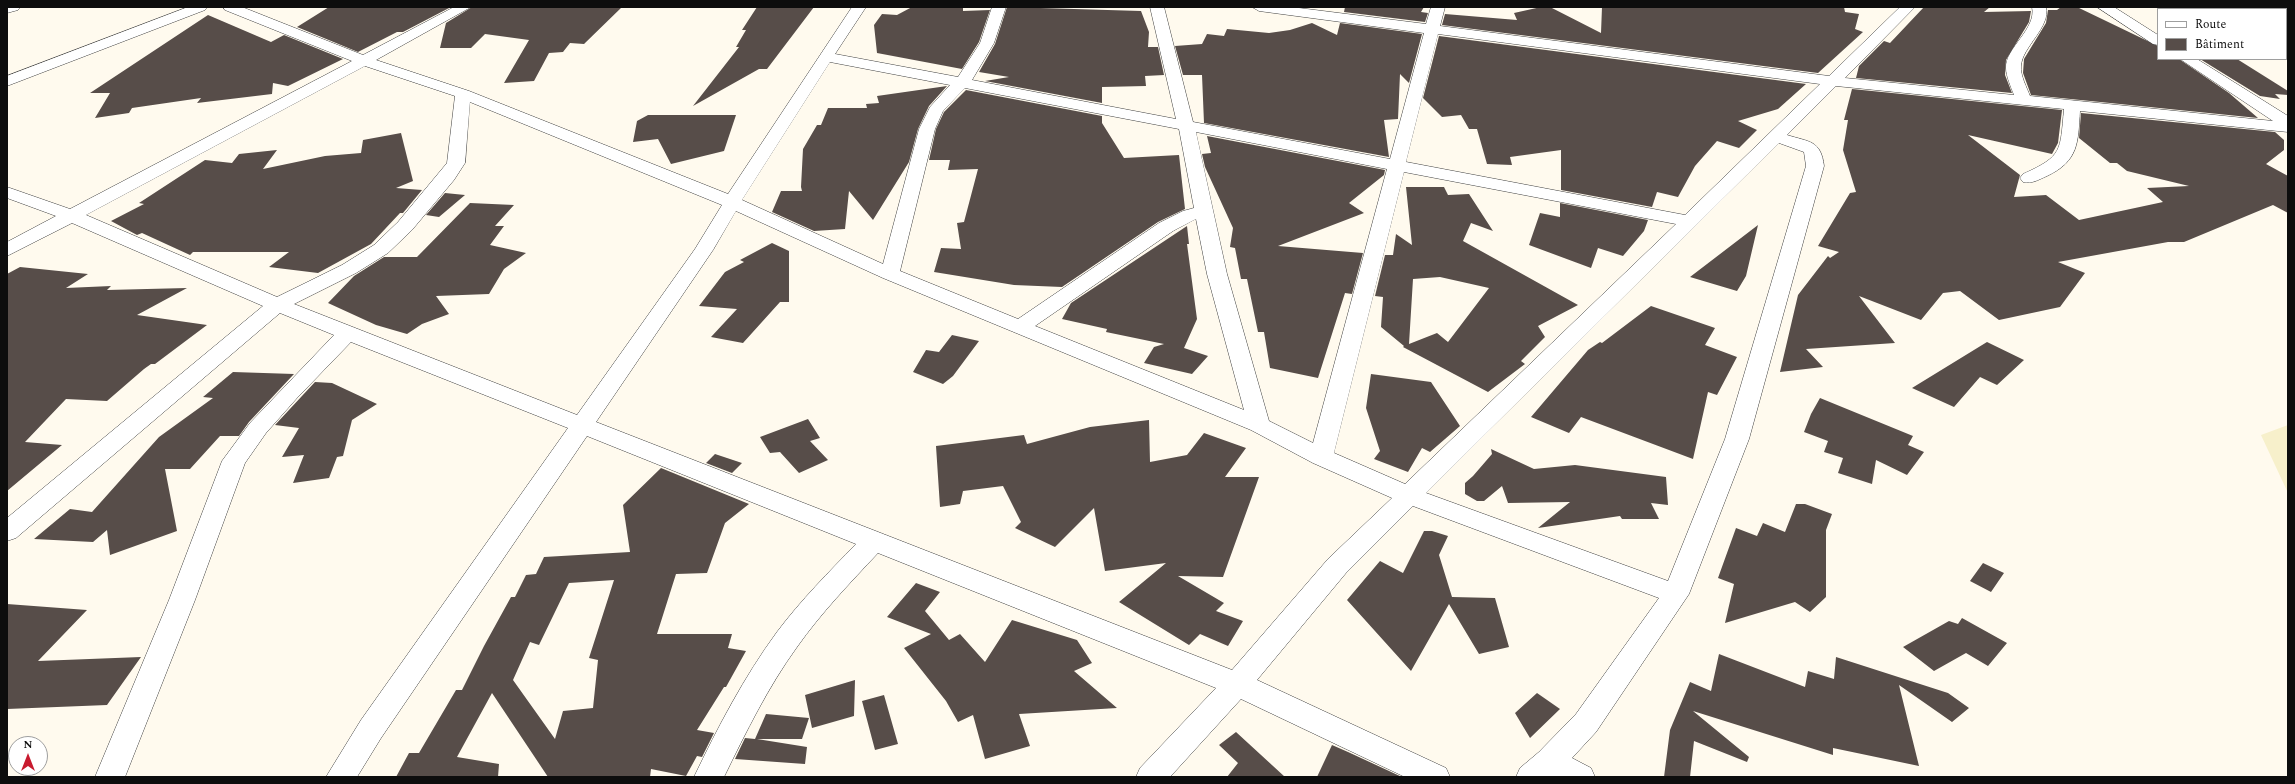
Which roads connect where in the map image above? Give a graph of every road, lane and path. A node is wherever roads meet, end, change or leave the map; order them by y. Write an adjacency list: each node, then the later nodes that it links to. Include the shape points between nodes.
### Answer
1 (13, 7): 13 (street)
2 (200, 7): 19 (street)
3 (230, 7): 18 (street)
4 (464, 7): 18 (street)
5 (859, 7): 16 (street)
6 (999, 7): 21 (street, via 987,43)
7 (1157, 7): 26 (street)
8 (1259, 7): 14 (street)
9 (1438, 7): 14 (street)
10 (1908, 7): 20 (street)
11 (2039, 7): 23 (street, via 2040,11 2032,33 2015,58 2013,68)
12 (2104, 7): 15 (street)
13 (7, 10)
14 (1432, 28): 20 (street); 29 (street)
15 (2157, 40)
16 (826, 57): 21 (street); 32 (street)
17 (2189, 60): 25 (street)
18 (365, 61): 22 (street); 34 (street)
19 (7, 81)
20 (1831, 81): 23 (street); 28 (street)
21 (963, 82): 26 (street); 37 (street, via 950,92 936,110 927,129)
22 (463, 94): 32 (street); 38 (street, via 456,163 405,226 381,249 349,269)
23 (2023, 99): 24 (street)
24 (2072, 104): 27 (street); 30 (street, via 2066,155 2048,170)
25 (2288, 123)
26 (1186, 125): 29 (street); 33 (street)
27 (2288, 126)
28 (1776, 137): 35 (street); 47 (street, via 1810,148 1814,153 1815,166 1737,438)
29 (1398, 165): 35 (street); 43 (street)
30 (2029, 178)
31 (7, 192): 34 (street)
32 (731, 202): 37 (street); 41 (street, via 704,250)
33 (1204, 211): 39 (street, via 1188,215 1166,227); 42 (street, via 1217,274)
34 (72, 216): 36 (street); 38 (street)
35 (1690, 221): 44 (street)
36 (7, 250)
37 (890, 274): 39 (street)
38 (277, 305): 40 (street); 45 (street)
39 (1019, 326): 42 (street)
40 (350, 332): 41 (street); 50 (street, via 289,393 258,428 234,461 182,600)
41 (581, 424): 46 (street); 51 (street, via 371,729)
42 (1259, 425): 43 (street)
43 (1321, 457): 44 (street)
44 (1410, 496): 47 (street); 48 (street, via 1337,566)
45 (7, 532)
46 (875, 540): 48 (street); 52 (street, via 818,601 777,654 742,710)
47 (1676, 594): 49 (street, via 1586,723)
48 (1237, 684): 53 (street); 54 (street)
49 (1540, 769): 55 (street)
50 (110, 777)
51 (341, 777)
52 (709, 777)
53 (1151, 777)
54 (1435, 777)
55 (1580, 777)

